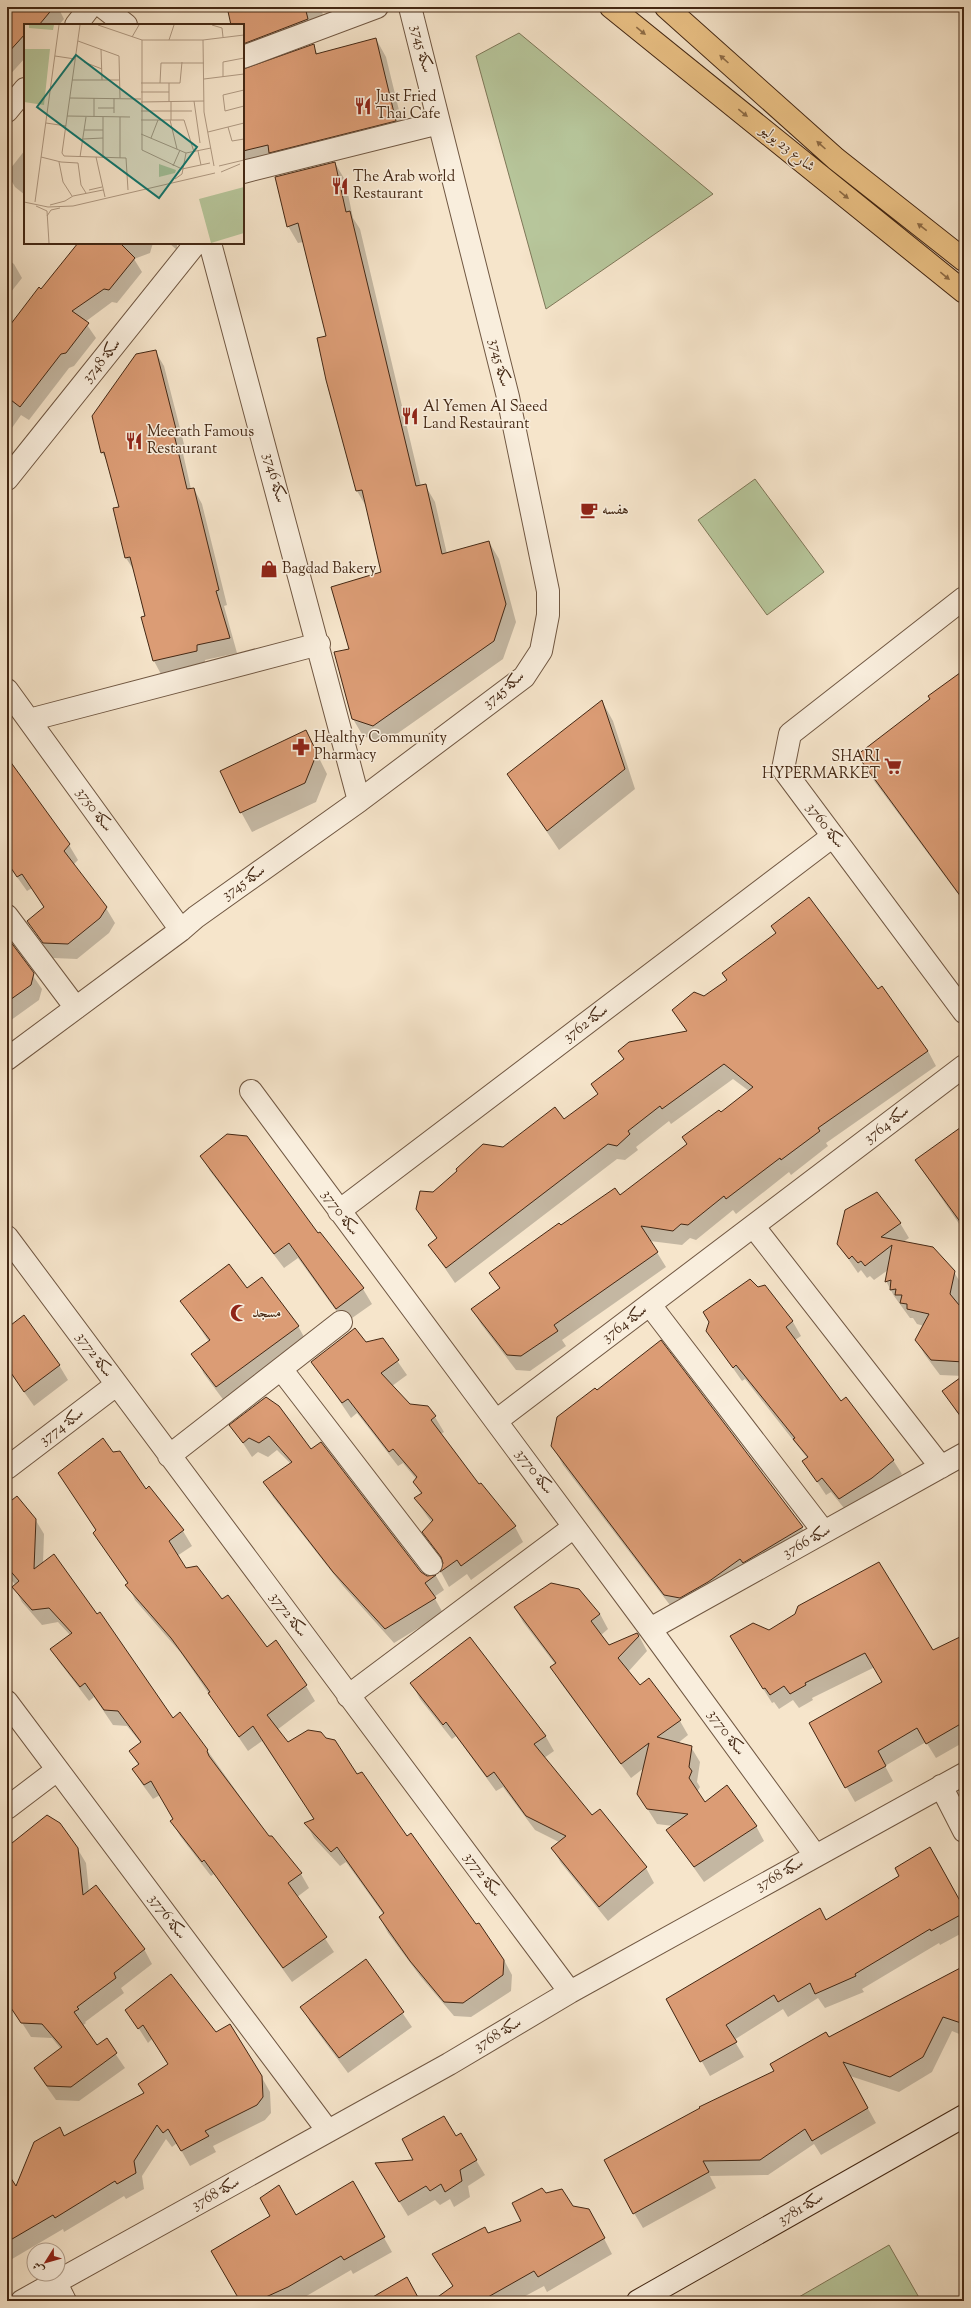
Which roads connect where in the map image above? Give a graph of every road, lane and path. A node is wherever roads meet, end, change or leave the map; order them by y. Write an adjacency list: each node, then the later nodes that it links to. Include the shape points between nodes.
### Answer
1 (90, 7): 7 (street)
2 (103, 7): 8 (street)
3 (377, 7): 9 (street)
4 (410, 7): 12 (street, سكة 3745)
5 (611, 7): 17 (main road, شارع 23 يوليو, one-way to 17)
6 (666, 7): 16 (main road, شارع 23 يوليو, one-way to 6, via 836,158)
7 (77, 24)
8 (125, 24)
9 (244, 57)
10 (24, 90): 11 (street)
11 (7, 111)
12 (439, 123): 13 (street); 23 (street, سكة 3745, via 508,397 548,590 548,615 541,651 524,677)
13 (244, 172)
14 (195, 244): 18 (street, سكة 3748)
15 (210, 244): 20 (street, سكة 3746)
16 (964, 260)
17 (964, 292)
18 (7, 478)
19 (964, 598): 24 (street, سكة 3760, via 790,734 783,769)
20 (319, 644): 22 (street); 23 (street, سكة 3746)
21 (7, 690): 22 (street, سكة 3750)
22 (29, 720): 26 (street, سكة 3750)
23 (359, 801): 26 (street, سكة 3745)
24 (833, 836): 28 (street, سكة 3760); 32 (street, سكة 3762)
25 (7, 916): 27 (street)
26 (181, 930): 27 (street, سكة 3745)
27 (76, 1008): 29 (street, سكة 3745)
28 (964, 1012)
29 (7, 1059)
30 (964, 1066): 33 (street, سكة 3764)
31 (251, 1091): 32 (street, سكة 3770)
32 (339, 1211): 39 (street, سكة 3770)
33 (754, 1227): 35 (street, سكة 3764); 42 (street)
34 (7, 1237): 38 (street, سكة 3772)
35 (650, 1305): 39 (street, سكة 3764); 45 (street)
36 (341, 1322): 37 (street)
37 (281, 1369): 41 (street); 46 (street)
38 (116, 1385): 41 (street, سكة 3772); 43 (street, سكة 3774)
39 (496, 1421): 44 (street, سكة 3770)
40 (964, 1454): 42 (street, سكة 3766)
41 (169, 1456): 48 (street, سكة 3772)
42 (940, 1467): 45 (street, سكة 3766)
43 (7, 1468)
44 (574, 1527): 47 (street, سكة 3770); 48 (street)
45 (824, 1532): 47 (street, سكة 3766)
46 (431, 1564)
47 (650, 1629): 55 (street, سكة 3770)
48 (348, 1696): 56 (street, سكة 3772)
49 (7, 1702): 50 (street, سكة 3776)
50 (57, 1770): 53 (street); 58 (street, سكة 3776)
51 (964, 1774): 52 (street, سكة 3768)
52 (941, 1786): 54 (street); 55 (street, سكة 3768)
53 (7, 1808)
54 (964, 1831)
55 (815, 1855): 56 (street, سكة 3768)
56 (570, 1992): 58 (street, سكة 3768)
57 (964, 2116): 61 (street, سكة 3781)
58 (328, 2131): 59 (street, سكة 3768)
59 (61, 2292): 60 (street, سكة 3768)
60 (22, 2301)
61 (638, 2301)

